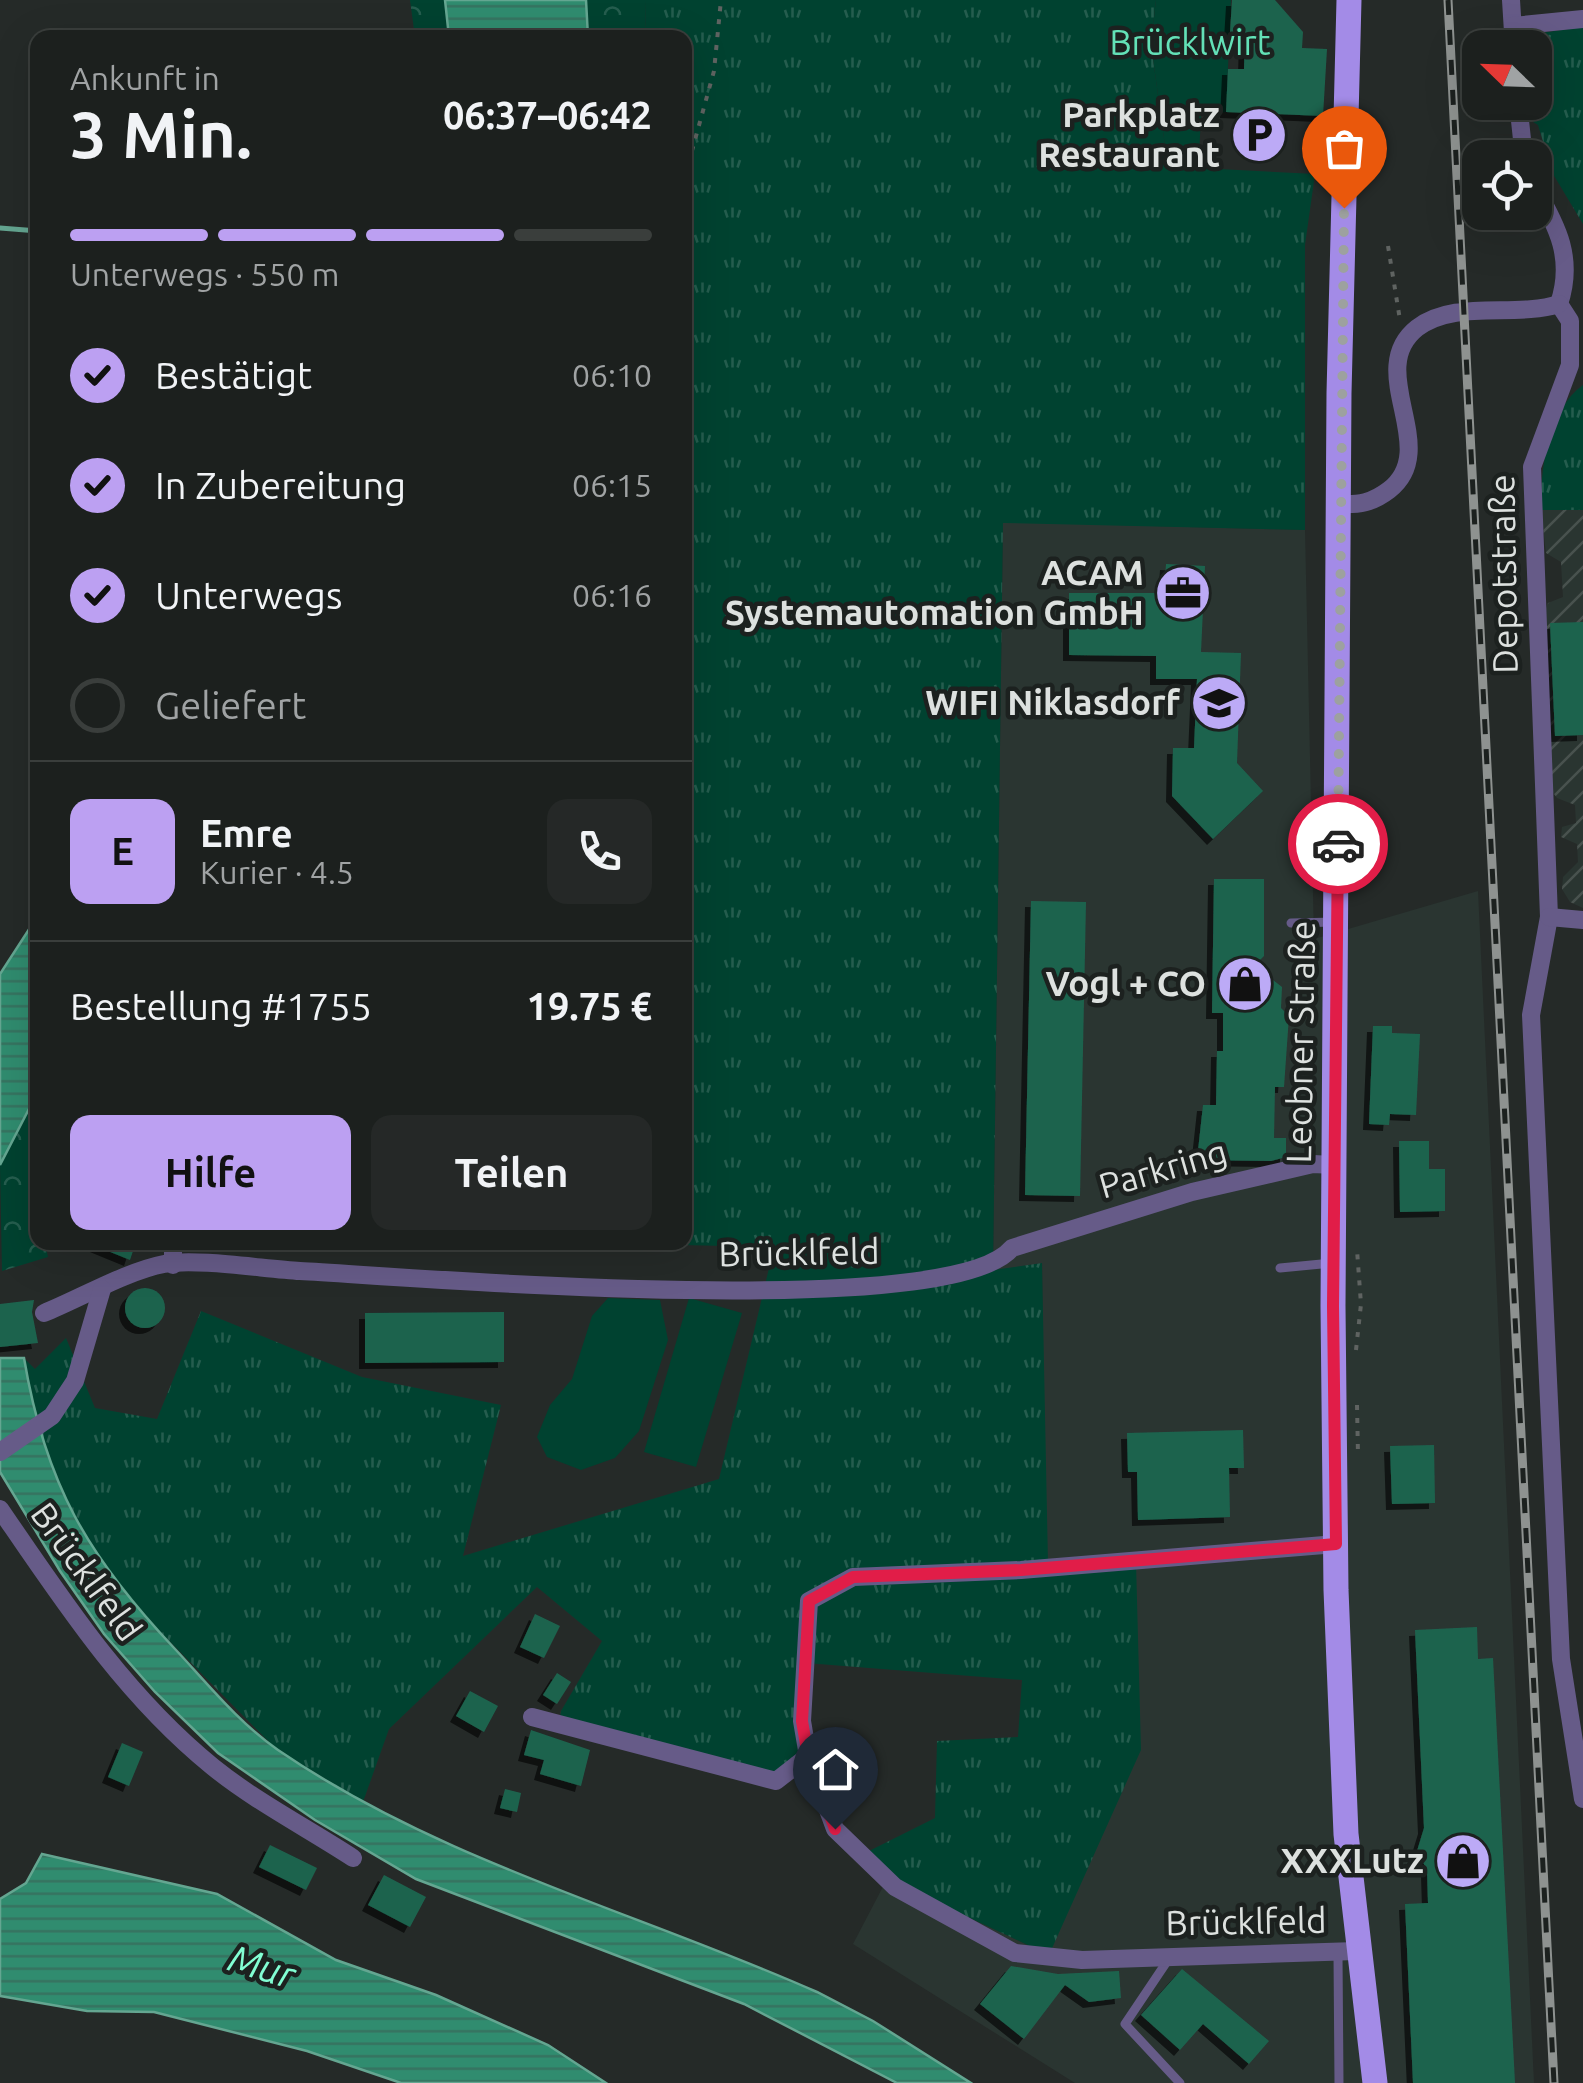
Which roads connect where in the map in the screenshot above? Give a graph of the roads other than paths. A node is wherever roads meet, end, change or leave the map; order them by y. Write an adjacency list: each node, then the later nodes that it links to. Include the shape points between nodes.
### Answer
1 (1349, 0): 8 (main road, Leobner Straße)
2 (1511, 0): 4 (street)
3 (1583, 19): 4 (street)
4 (1513, 26): 5 (street)
5 (1513, 30)
6 (1552, 221): 7 (street, Depotstraße, via 1564,245 1567,280)
7 (1559, 304): 8 (street, via 1434,318 1415,330 1398,370 1411,459 1403,478 1364,505); 9 (street, Depotstraße, via 1570,321 1570,364 1538,441 1531,518)
8 (1339, 504): 11 (main road, Leobner Straße)
9 (1549, 917): 10 (street); 26 (street, Depotstraße, via 1535,972 1532,1034 1561,1659)
10 (1583, 920)
11 (1338, 922): 12 (lane); 13 (main road, Leobner Straße)
12 (1291, 924)
13 (1334, 1165): 14 (street, Parkring, via 1192,1192); 16 (main road, Leobner Straße)
14 (1012, 1248): 17 (street, Brücklfeld, via 1000,1262 857,1288 576,1286)
15 (173, 1250): 17 (street)
16 (1334, 1263): 18 (lane); 23 (main road, Leobner Straße)
17 (173, 1264): 19 (street, Brücklfeld)
18 (1280, 1268)
19 (102, 1289): 20 (street, Brücklfeld); 21 (street, via 75,1382 52,1416)
20 (44, 1313)
21 (0, 1452)
22 (0, 1509): 27 (street, Brücklfeld, via 132,1690 213,1767)
23 (1336, 1544): 25 (street, Brücklfeld, via 853,1577 809,1601 802,1721); 28 (main road, Leobner Straße)
24 (532, 1717): 25 (street, via 776,1781)
25 (808, 1756): 29 (street, Brücklfeld, via 835,1829 895,1888 1015,1953 1082,1960)
26 (1583, 1799)
27 (353, 1858)
28 (1347, 1953): 29 (street, Brücklfeld); 31 (lane); 32 (main road, Leobner Straße)
29 (1172, 1955): 30 (lane, via 1125,2024)
30 (1180, 2083)
31 (1339, 2083)
32 (1374, 2083)

